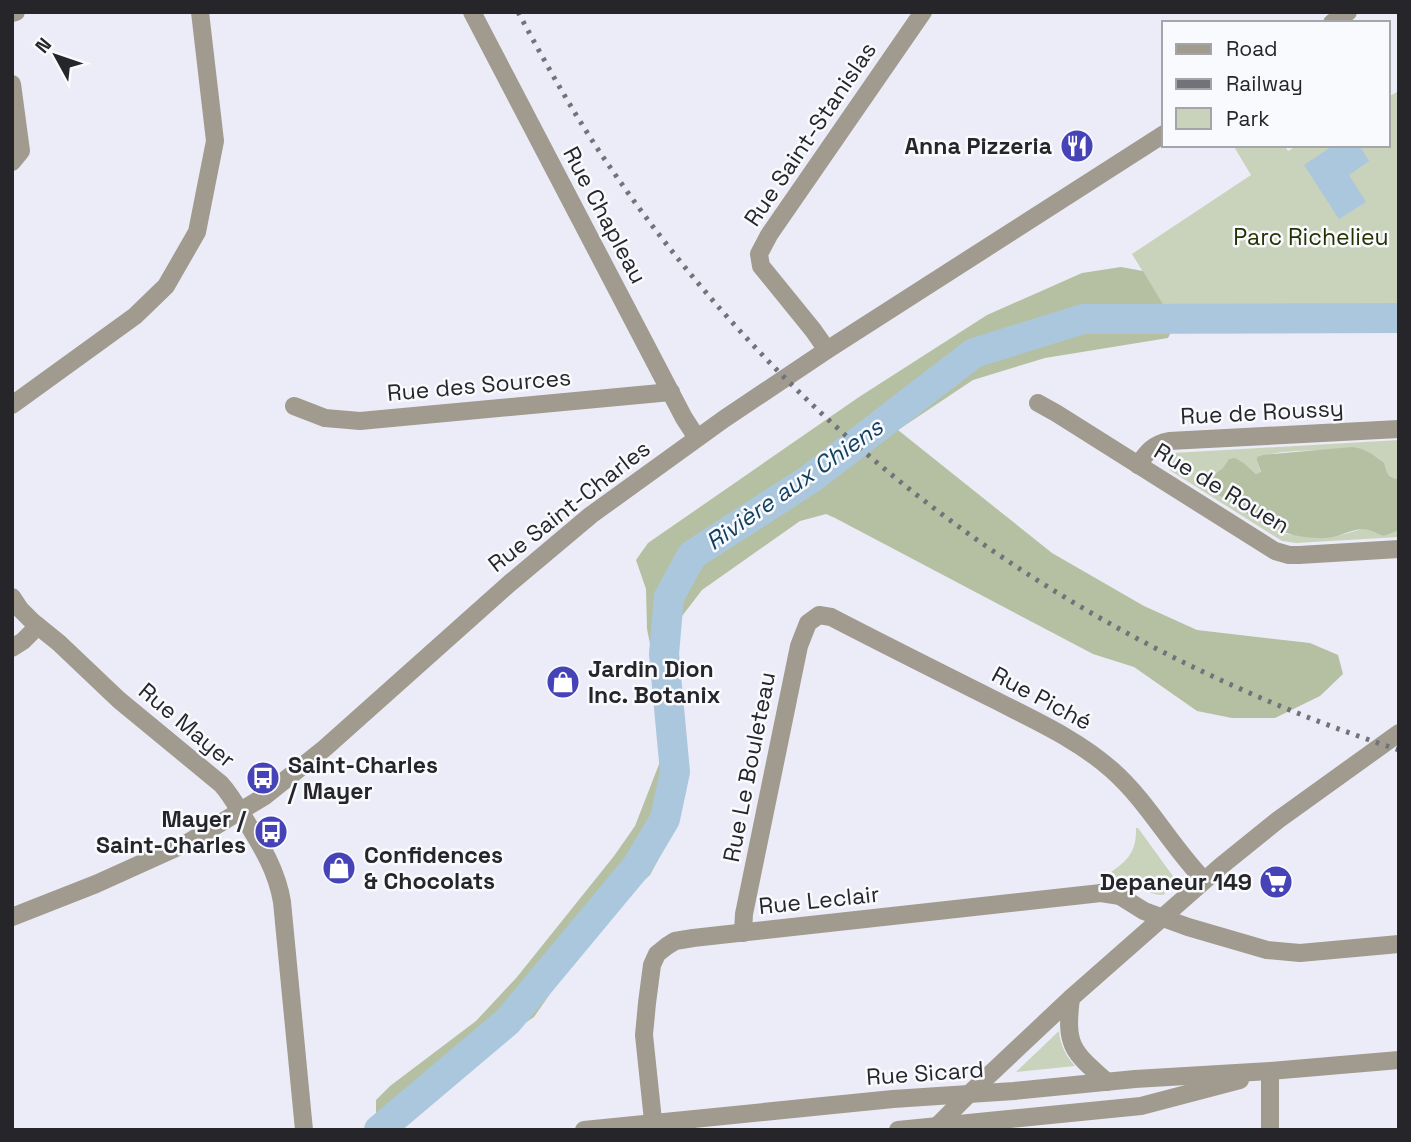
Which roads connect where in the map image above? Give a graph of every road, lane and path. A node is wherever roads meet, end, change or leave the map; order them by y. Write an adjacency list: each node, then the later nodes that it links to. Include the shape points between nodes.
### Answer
1 (200, 12): 10 (street, via 215,141 197,232 166,286 135,316)
2 (472, 12): 8 (street, Rue Chapleau)
3 (923, 12): 7 (street, Rue Saint-Stanislas, via 759,254 763,270)
4 (12, 84): 6 (street, via 21,151)
5 (1162, 135): 7 (street, Rue Saint-Charles)
6 (12, 162)
7 (827, 350): 13 (street, Rue Saint-Charles)
8 (670, 393): 11 (street, Rue des Sources, via 360,421 325,418); 13 (street, Rue Chapleau)
9 (1038, 403): 14 (street, Rue de Rouen)
10 (12, 405)
11 (294, 406)
12 (1399, 429): 14 (street, Rue de Roussy, via 1169,441 1154,446)
13 (697, 438): 21 (street, Rue Saint-Charles, via 572,530 325,748)
14 (1138, 466): 15 (street, Rue de Rouen, via 1281,553)
15 (1399, 549)
16 (12, 597): 18 (street, Rue Mayer)
17 (815, 616): 22 (street, Rue Piché, via 831,617 1085,748 1141,800); 25 (street, Rue Le Bouleteau, via 804,629 797,654)
18 (38, 626): 19 (street); 21 (street, Rue Mayer, via 221,784)
19 (12, 648)
20 (1399, 733): 22 (street)
21 (241, 812): 23 (street, Rue Saint-Charles, via 163,855); 34 (street, Rue Mayer, via 272,866 281,897)
22 (1204, 880): 24 (street)
23 (12, 917)
24 (1162, 917): 25 (street, Rue Leclair, via 1101,893); 26 (street, Rue Leclair, via 1283,952); 27 (street)
25 (743, 933): 32 (street, Rue Leclair, via 675,941 654,959 645,1028)
26 (1399, 944)
27 (1071, 998): 30 (street, via 1069,1038); 31 (street)
28 (1399, 1060): 29 (street, Rue Sicard)
29 (1270, 1071): 30 (street, Rue Sicard); 33 (street, Rue Sicard, via 1141,1106); 37 (street)
30 (1107, 1082): 31 (street, Rue Sicard)
31 (969, 1094): 32 (street, Rue Sicard); 33 (street)
32 (654, 1126): 35 (street, Rue Sicard)
33 (936, 1128): 36 (street, Rue Sicard)
34 (304, 1130)
35 (584, 1130)
36 (898, 1130)
37 (1270, 1130)

